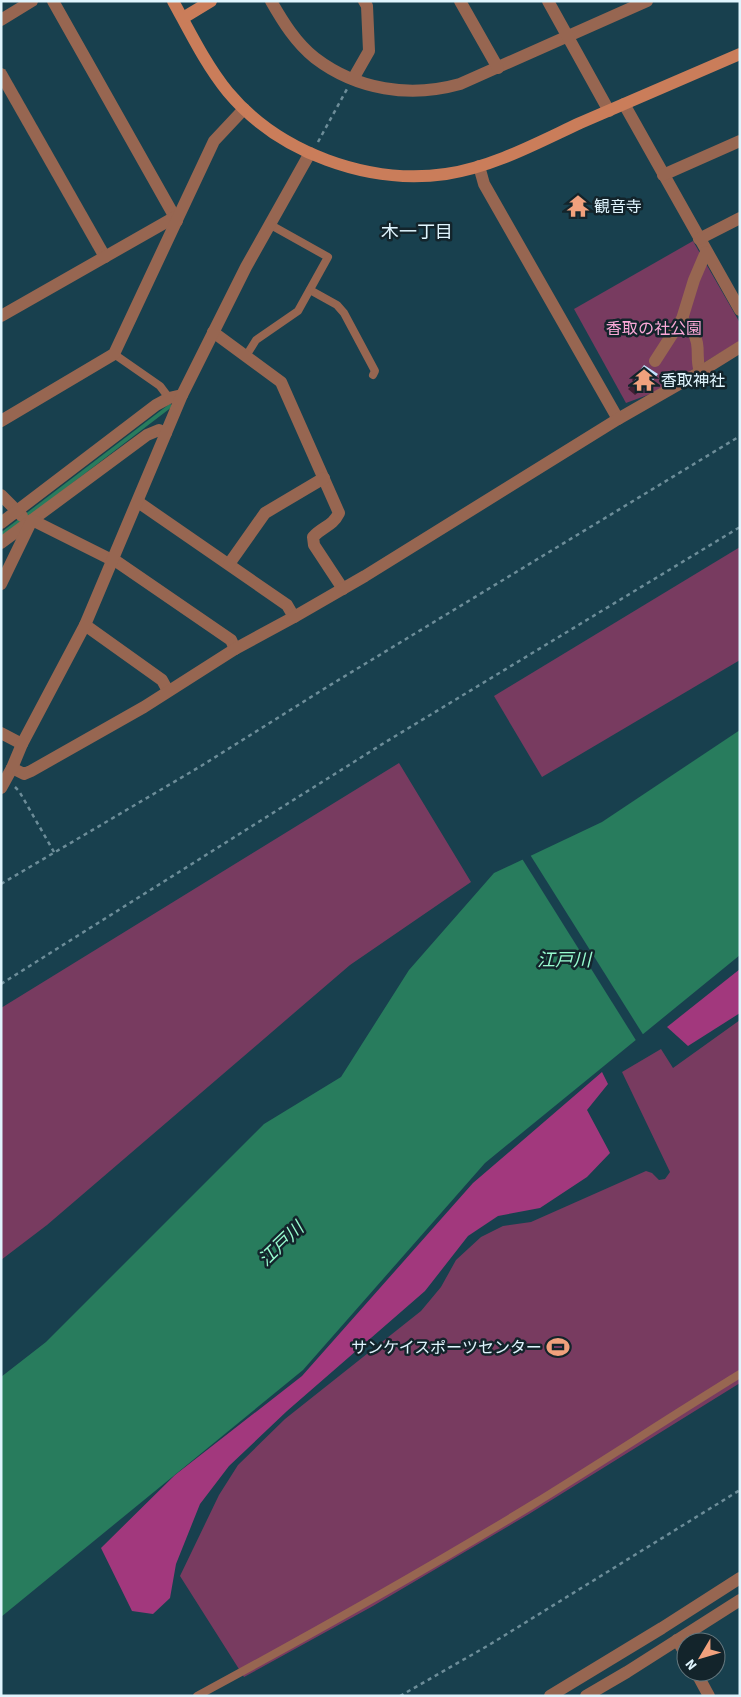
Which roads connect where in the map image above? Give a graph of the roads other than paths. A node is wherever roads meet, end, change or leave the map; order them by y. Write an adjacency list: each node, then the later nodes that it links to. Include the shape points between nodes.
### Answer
1 (32, 1): 12 (street)
2 (53, 1): 26 (street)
3 (173, 1): 11 (street)
4 (211, 1): 11 (street)
5 (270, 1): 17 (street, via 290,32 314,57 330,69)
6 (364, 1): 17 (street, via 367,6 368,51)
7 (460, 1): 15 (street)
8 (548, 1): 13 (street)
9 (647, 1): 10 (street)
10 (631, 4): 13 (street)
11 (183, 18): 19 (street, via 217,78)
12 (1, 20)
13 (568, 36): 15 (street); 20 (street)
14 (740, 54): 18 (street)
15 (498, 68): 17 (street, via 460,84 425,92 388,89)
16 (1, 74): 30 (street)
17 (353, 79)
18 (624, 104): 20 (street); 24 (street)
19 (244, 109): 22 (street, via 276,133); 26 (street, via 214,141)
20 (609, 110): 23 (street)
21 (740, 141): 24 (street)
22 (314, 148): 23 (street, via 330,162 401,176 447,174); 27 (street)
23 (479, 166): 43 (street, via 484,184)
24 (663, 175): 28 (street)
25 (740, 218): 28 (street)
26 (176, 219): 30 (street); 37 (street)
27 (269, 224): 31 (lane, via 328,257); 35 (street)
28 (699, 239): 29 (street)
29 (706, 252): 32 (street); 34 (street)
30 (105, 257): 33 (street)
31 (310, 290): 38 (lane, via 298,311 256,340); 41 (lane, via 337,305 344,313 375,371)
32 (738, 305)
33 (1, 316)
34 (682, 319): 39 (street); 40 (street, via 690,327 697,343)
35 (213, 332): 38 (street); 42 (street)
36 (740, 347): 40 (street)
37 (114, 354): 42 (lane); 44 (street)
38 (246, 356): 46 (street, via 281,382)
39 (655, 361)
40 (700, 372): 43 (street)
41 (374, 375)
42 (176, 397): 45 (street); 49 (street, via 156,405)
43 (618, 419): 56 (street)
44 (1, 421)
45 (166, 433): 48 (street); 50 (street, via 159,430 147,435)
46 (324, 478): 54 (street, via 265,512); 56 (street, via 339,513 335,522 318,531 314,545)
47 (1, 495): 49 (street)
48 (138, 502): 53 (street); 54 (street)
49 (18, 511): 50 (street); 51 (street)
50 (30, 522): 52 (street); 53 (street); 55 (street)
51 (1, 523)
52 (1, 543)
53 (113, 560): 58 (street); 59 (street, via 231,640)
54 (229, 564): 57 (street, via 287,605)
55 (1, 584)
56 (343, 589): 57 (street)
57 (294, 617): 59 (street)
58 (85, 625): 60 (street, via 162,680); 62 (street)
59 (235, 649): 60 (street)
60 (168, 691): 63 (street, via 31,771 24,774)
61 (1, 733): 62 (street)
62 (22, 744): 63 (street)
63 (12, 768): 64 (street)
64 (4, 784)
65 (740, 1374): 71 (lane, via 450,1554)
66 (740, 1578): 72 (street)
67 (740, 1600): 68 (street)
68 (690, 1632)
69 (676, 1641): 73 (street)
70 (702, 1682): 74 (street)
71 (197, 1696)
72 (550, 1696)
73 (586, 1696)
74 (710, 1696)

